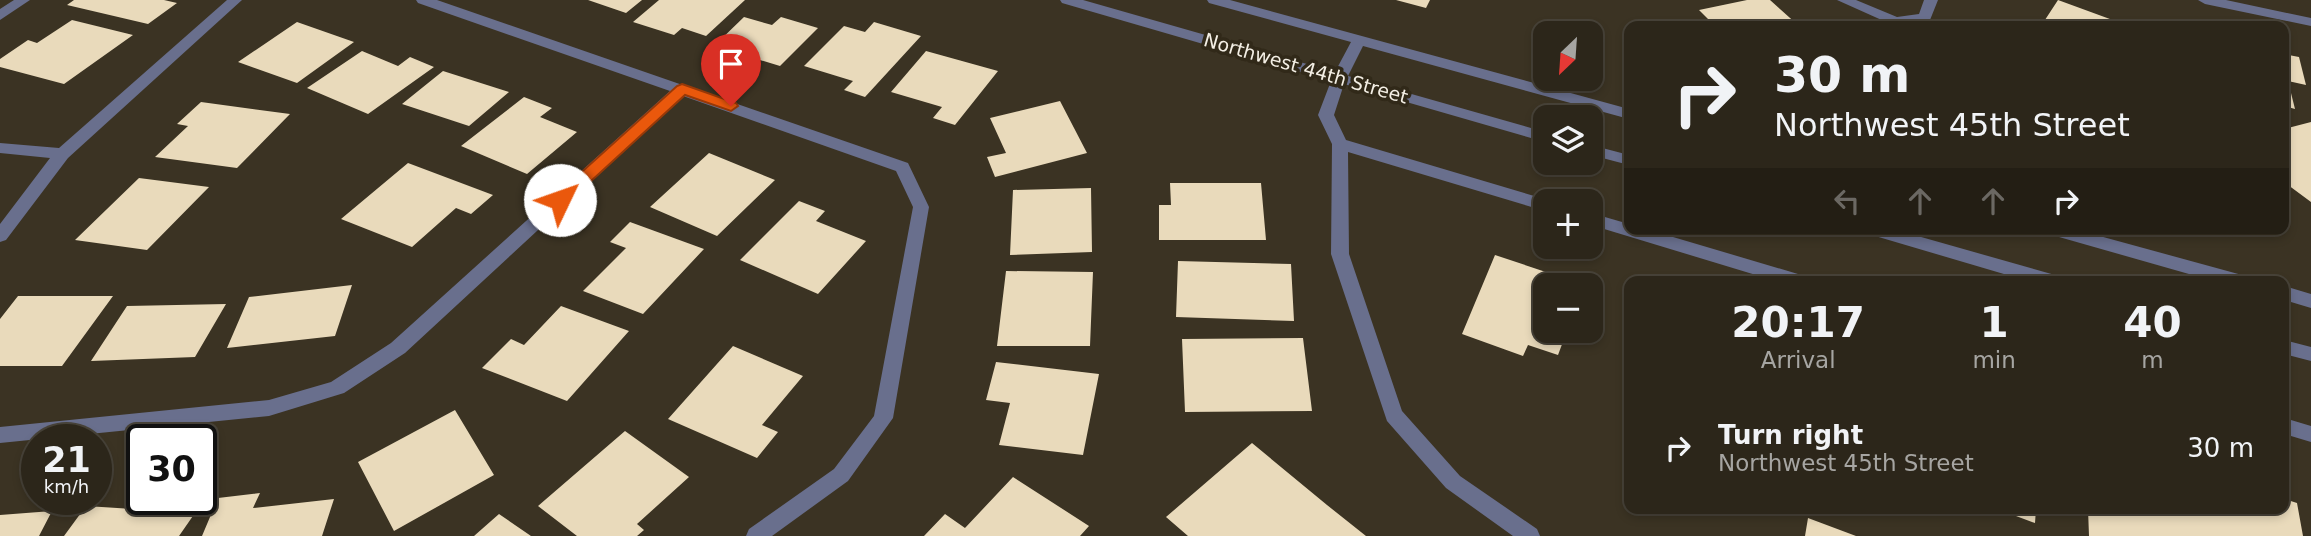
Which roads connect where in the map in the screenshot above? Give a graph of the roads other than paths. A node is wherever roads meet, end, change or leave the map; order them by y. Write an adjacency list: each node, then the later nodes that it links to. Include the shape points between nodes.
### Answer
1 (23, 0): 9 (street)
2 (236, 0): 21 (street)
3 (423, 0): 15 (street)
4 (1067, 0): 14 (street, Northwest 44th Street)
5 (1214, 0): 13 (street, Northwest 44th Street)
6 (1844, 0): 10 (street)
7 (1931, 0): 11 (street, via 1925,18)
8 (2205, 0): 12 (street)
9 (0, 16)
10 (1894, 21)
11 (1903, 21)
12 (2311, 22)
13 (1359, 40): 14 (street); 16 (street, Northwest 44th Street)
14 (1339, 78): 17 (street, Northwest 44th Street); 18 (street, via 1326,115)
15 (682, 89): 39 (street, via 398,348 337,388 269,408); 40 (street, via 902,167 921,207 883,418 841,475)
16 (1624, 113)
17 (1533, 133)
18 (1340, 144): 23 (street); 41 (street, via 1340,254 1394,415 1453,482)
19 (0, 148): 21 (street)
20 (1603, 152): 22 (street)
21 (62, 154): 29 (street)
22 (1624, 159)
23 (1533, 201)
24 (1603, 223): 25 (street)
25 (1624, 229)
26 (1645, 235): 30 (street)
27 (1892, 235): 31 (street)
28 (2073, 235): 32 (street)
29 (0, 236)
30 (1782, 276)
31 (2035, 276)
32 (2220, 276)
33 (2289, 294): 34 (street)
34 (2311, 301)
35 (2289, 348): 36 (street)
36 (2311, 354)
37 (2289, 427): 38 (street)
38 (2311, 434)
39 (0, 435)
40 (756, 536)
41 (1531, 536)

